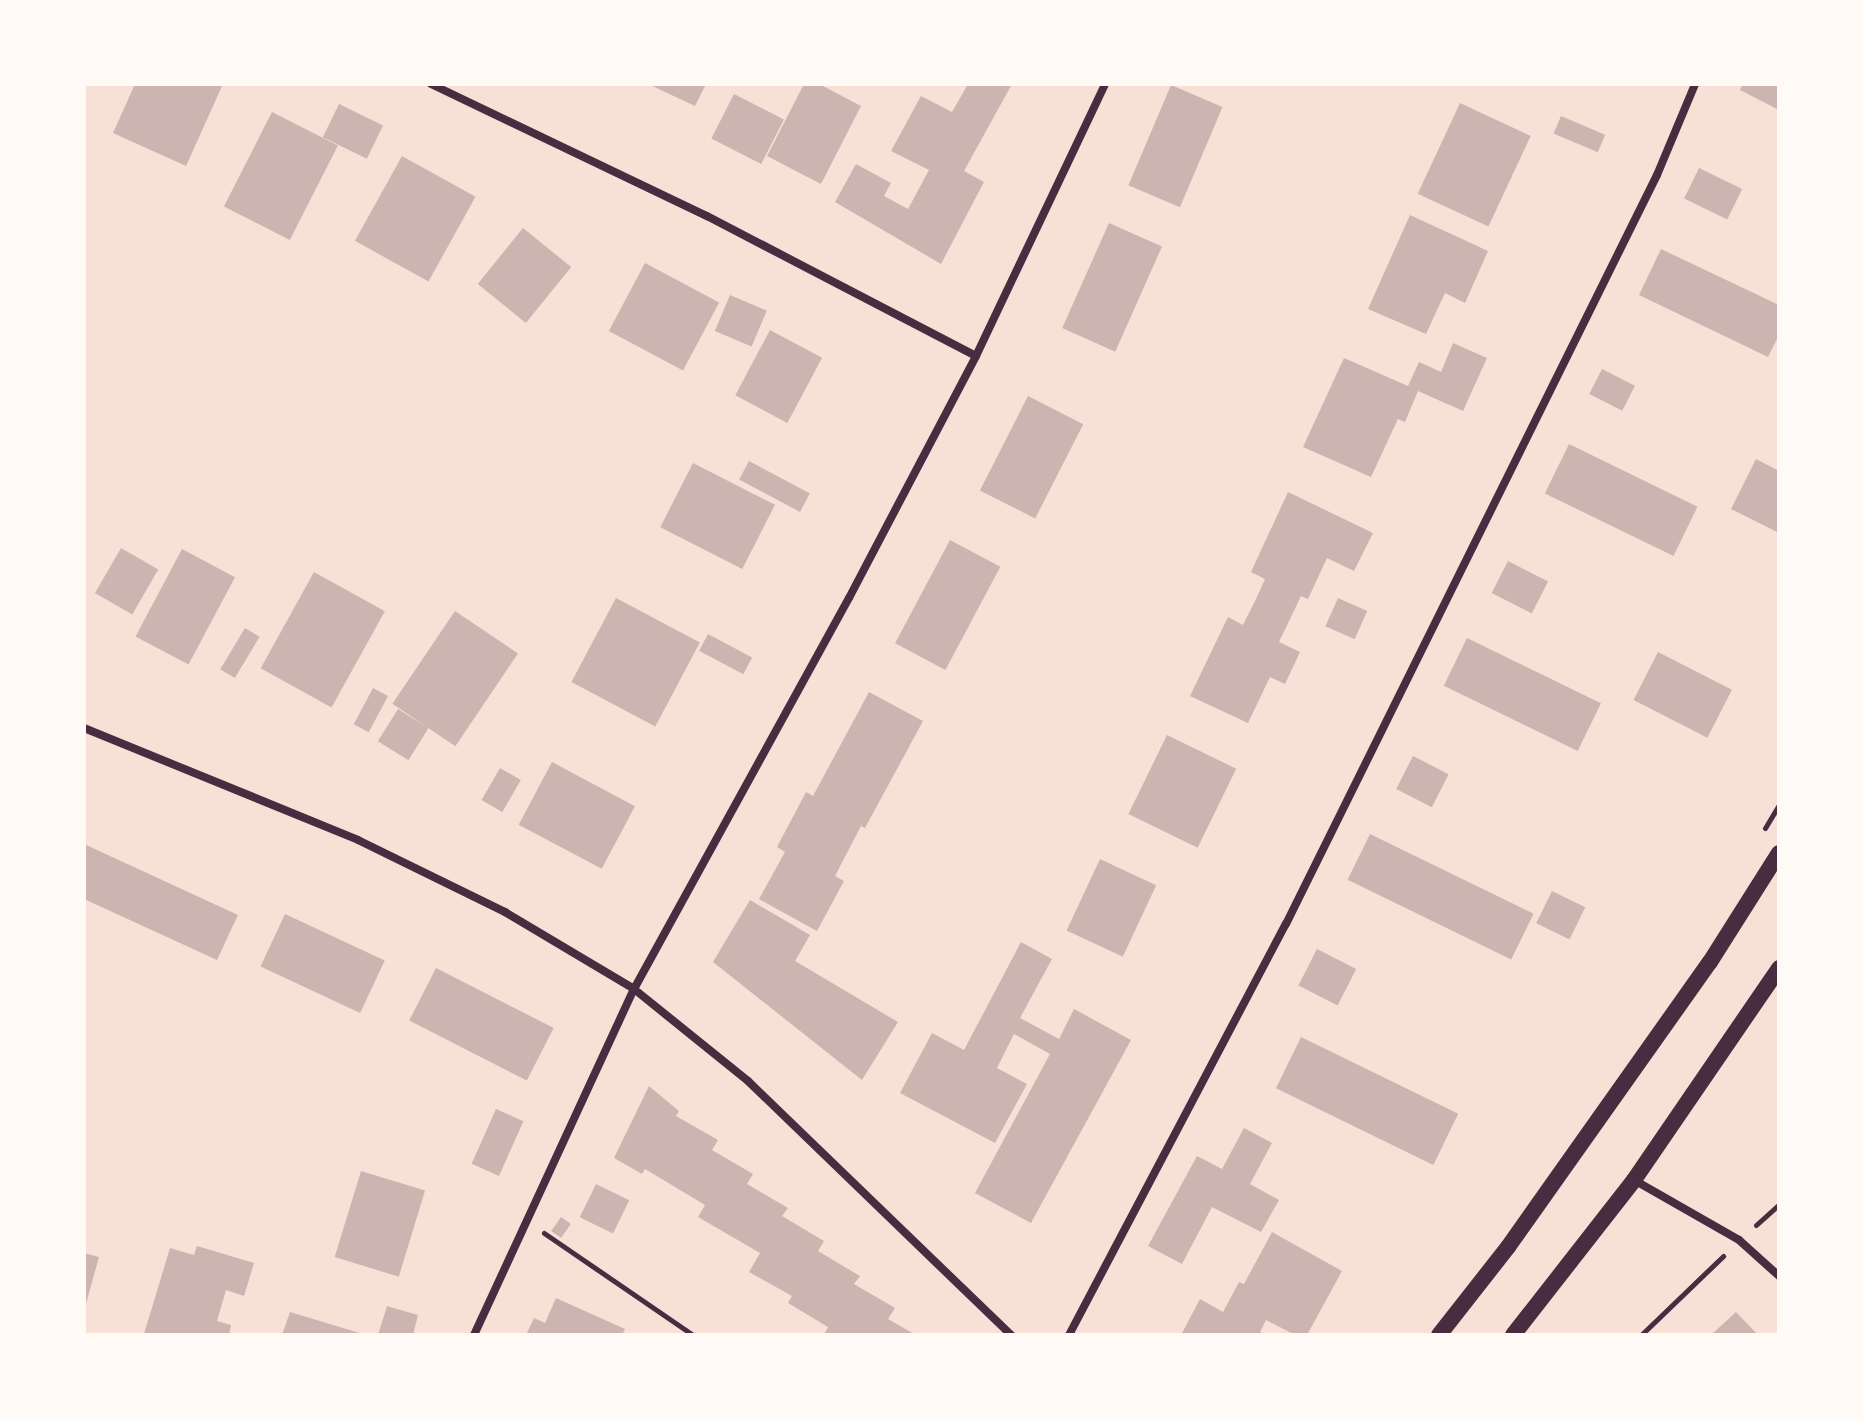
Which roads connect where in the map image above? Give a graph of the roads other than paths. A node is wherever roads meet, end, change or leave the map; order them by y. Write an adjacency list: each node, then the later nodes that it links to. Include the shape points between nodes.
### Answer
1 (431, 84): 4 (street, via 707,216)
2 (1105, 84): 4 (street)
3 (1695, 84): 13 (street, via 1657,175 1286,924)
4 (976, 356): 8 (street)
5 (84, 728): 8 (street, via 358,840 505,912)
6 (1779, 853): 14 (main road, via 1710,962 1508,1247)
7 (1779, 968): 9 (main road)
8 (634, 989): 11 (street); 12 (street, via 748,1081)
9 (1634, 1180): 10 (street, via 1739,1240); 15 (main road)
10 (1779, 1276)
11 (474, 1335)
12 (1011, 1335)
13 (1069, 1335)
14 (1439, 1335)
15 (1513, 1335)

